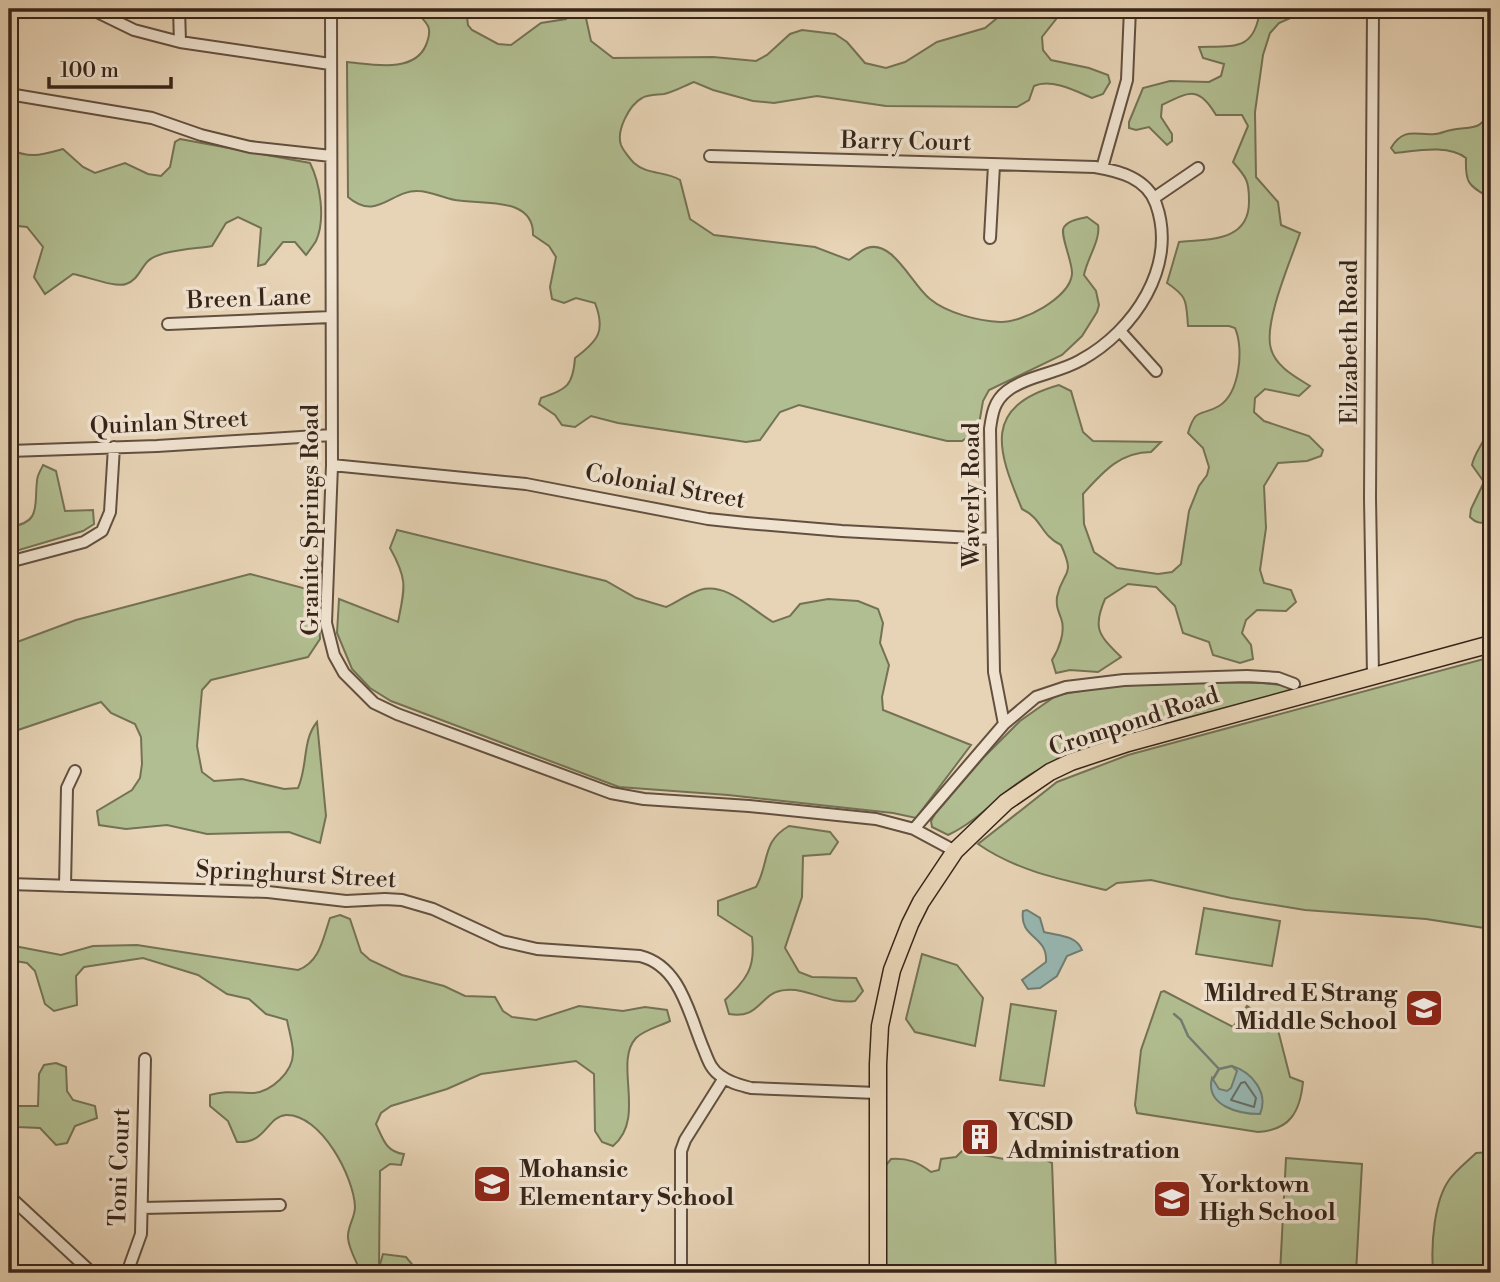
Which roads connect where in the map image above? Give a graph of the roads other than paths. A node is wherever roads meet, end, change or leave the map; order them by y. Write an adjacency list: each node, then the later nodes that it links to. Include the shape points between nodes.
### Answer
1 (91, 9): 6 (street, via 134,30)
2 (179, 9): 6 (street)
3 (331, 9): 7 (street, Granite Springs Road)
4 (1130, 9): 13 (street, via 1127,78)
5 (1373, 9): 27 (street, Elizabeth Road)
6 (180, 43): 7 (street)
7 (330, 64): 9 (street, Granite Springs Road)
8 (9, 94): 9 (street, via 152,118 250,147)
9 (331, 156): 16 (street, Granite Springs Road)
10 (710, 156): 11 (street, Barry Court)
11 (994, 165): 13 (street, Barry Court); 15 (street)
12 (1198, 168): 14 (street)
13 (1102, 169): 14 (street, via 1128,175)
14 (1154, 198): 18 (street, Waverly Road, via 1160,214 1161,254 1143,303)
15 (990, 238)
16 (331, 317): 17 (street, Breen Lane); 20 (street, Granite Springs Road)
17 (168, 324)
18 (1120, 331): 19 (street); 24 (street, Waverly Road, via 1080,361 1008,390 995,404 990,429)
19 (1156, 371)
20 (332, 435): 21 (street, Quinlan Street); 23 (street, Granite Springs Road)
21 (114, 447): 22 (street, Quinlan Street); 25 (street, via 110,512 102,531 85,542)
22 (9, 451)
23 (332, 465): 24 (street, Colonial Street, via 526,484 721,520); 31 (street, Granite Springs Road, via 326,623 344,673 374,703 627,797 876,819)
24 (992, 539): 29 (street, Waverly Road, via 994,672)
25 (9, 562)
26 (1491, 644): 27 (highway, Crompond Road)
27 (1373, 676): 32 (highway, Crompond Road, via 1071,762 1006,802)
28 (1294, 684): 29 (street, via 1278,678 1247,677 1066,687 1036,697)
29 (1004, 724): 31 (street)
30 (75, 771): 34 (street, via 67,788)
31 (914, 829): 32 (street, Granite Springs Road)
32 (955, 851): 37 (highway, Crompond Road, via 921,902 892,970 880,1026)
33 (9, 884): 34 (street, Springhurst Street)
34 (65, 886): 36 (street, Springhurst Street, via 393,900 433,909 502,941 537,949 653,960 674,981 710,1066)
35 (145, 1059): 40 (street, Toni Court)
36 (724, 1078): 37 (street, via 751,1088); 43 (street, via 681,1151)
37 (877, 1093): 44 (highway, Crompond Road)
38 (9, 1196): 41 (street)
39 (280, 1205): 40 (street)
40 (142, 1208): 42 (street, Toni Court, via 141,1234)
41 (92, 1273)
42 (127, 1273)
43 (681, 1273)
44 (878, 1273)

